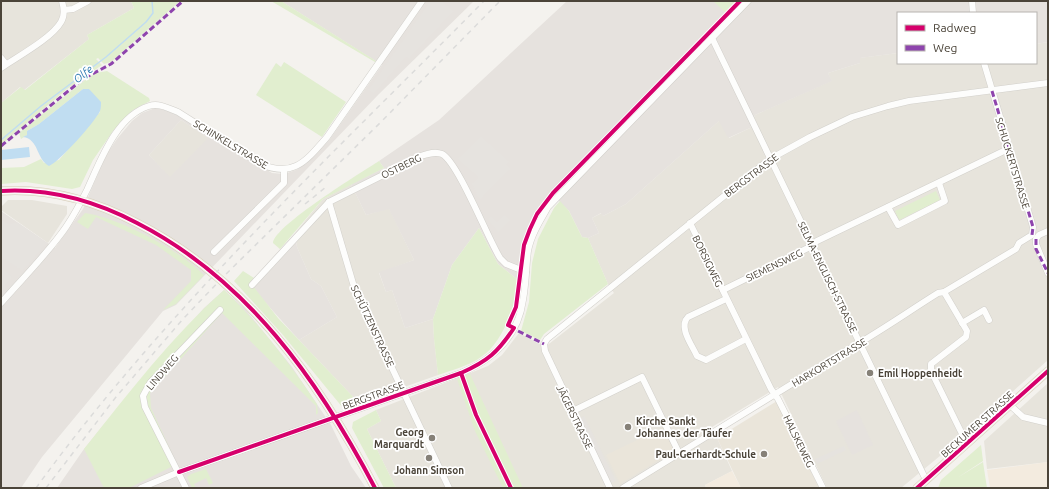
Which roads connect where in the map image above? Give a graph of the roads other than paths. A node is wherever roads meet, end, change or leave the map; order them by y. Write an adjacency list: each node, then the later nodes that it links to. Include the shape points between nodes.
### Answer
1 (62, 1): 6 (street)
2 (88, 1): 6 (street, via 73,9)
3 (422, 1): 16 (street, via 327,137 303,162)
4 (748, 1): 8 (street, BERGSTRASSE)
5 (972, 1): 7 (street)
6 (64, 10): 11 (street, via 62,22 58,26 39,43)
7 (973, 12)
8 (712, 38): 15 (street, SELMA-ENGLISCH-STRASSE); 27 (street, BERGSTRASSE, via 548,207 529,250)
9 (1, 58): 11 (street)
10 (984, 64): 13 (street, SCHUCKERTSTRASSE)
11 (4, 66)
12 (1048, 83): 13 (street, BERGSTRASSE)
13 (992, 91): 14 (street, SCHUCKERTSTRASSE); 15 (street, BERGSTRASSE, via 908,101 867,112 810,137)
14 (1008, 149): 17 (street, SIEMENSWEG); 24 (street, SCHUCKERTSTRASSE)
15 (770, 159): 22 (street, BERGSTRASSE); 25 (street, SELMA-ENGLISCH-STRASSE)
16 (284, 170): 19 (street, SCHINKELSTRASSE, via 260,164 166,106 149,106 128,120 114,136 103,153); 26 (street, via 284,183)
17 (939, 182): 21 (street, SIEMENSWEG); 21 (street, via 945,201 898,225)
18 (1, 191): 19 (main road, via 33,191)
19 (82, 200): 33 (street, SCHINKELSTRASSE, via 66,227); 45 (main road, via 131,220 165,238 231,287 283,344)
20 (329, 202): 27 (street, OSTBERG, via 421,156 430,153 442,154 458,175 500,258 506,264); 29 (street, OSTBERG); 41 (street, SCHÜTZENSTRASSE, via 355,290)
21 (888, 207): 25 (street, SIEMENSWEG, via 817,241)
22 (690, 223): 30 (street, BORSIGWEG); 39 (street, BERGSTRASSE, via 547,338)
23 (1048, 231): 24 (street, HARKORTSTRASSE)
24 (1034, 237): 28 (street, SCHUCKERTSTRASSE, via 1036,248); 31 (street, HARKORTSTRASSE, via 1019,243 1016,249)
25 (812, 246): 30 (street, SIEMENSWEG); 38 (street, SELMA-ENGLISCH-STRASSE)
26 (214, 252)
27 (526, 272): 41 (street, BERGSTRASSE, via 523,302 514,328 498,351 485,362 461,373)
28 (1048, 273)
29 (252, 285)
30 (723, 290): 32 (street, BORSIGWEG)
31 (944, 292): 36 (street); 38 (street, HARKORTSTRASSE, via 938,293)
32 (726, 299): 37 (street, BORSIGWEG); 37 (street, BORSIGWEG, via 684,321 683,327 697,356 706,360)
33 (1, 303)
34 (220, 310): 49 (street, LINDWEG, via 150,383 143,396 145,407)
35 (989, 320): 36 (street, via 984,310)
36 (962, 323): 47 (street, via 967,331 966,337 931,364 931,371)
37 (746, 339): 42 (street, BORSIGWEG)
38 (860, 343): 42 (street, HARKORTSTRASSE); 50 (street, SELMA-ENGLISCH-STRASSE)
39 (544, 344): 44 (street, JÄGERSTRASSE)
40 (1048, 371): 43 (main road, BECKUMER STRASSE)
41 (404, 393): 45 (street, BERGSTRASSE); 54 (street, SCHÜTZENSTRASSE)
42 (775, 394): 48 (street, HARKORTSTRASSE); 57 (street, HALSKEWEG)
43 (1010, 405): 46 (street, via 1023,417); 47 (main road, BECKUMER STRASSE)
44 (573, 411): 48 (street, via 642,377); 55 (street, JÄGERSTRASSE)
45 (335, 418): 49 (street, BERGSTRASSE); 53 (main road)
46 (1048, 423)
47 (967, 444): 50 (main road, BECKUMER STRASSE)
48 (679, 453): 56 (street, HARKORTSTRASSE)
49 (179, 472): 51 (street, BERGSTRASSE); 52 (street, LINDWEG)
50 (928, 484): 58 (main road, BECKUMER STRASSE)
51 (141, 488)
52 (186, 488)
53 (376, 488)
54 (449, 488)
55 (610, 488)
56 (623, 488)
57 (823, 488)
58 (917, 488)

